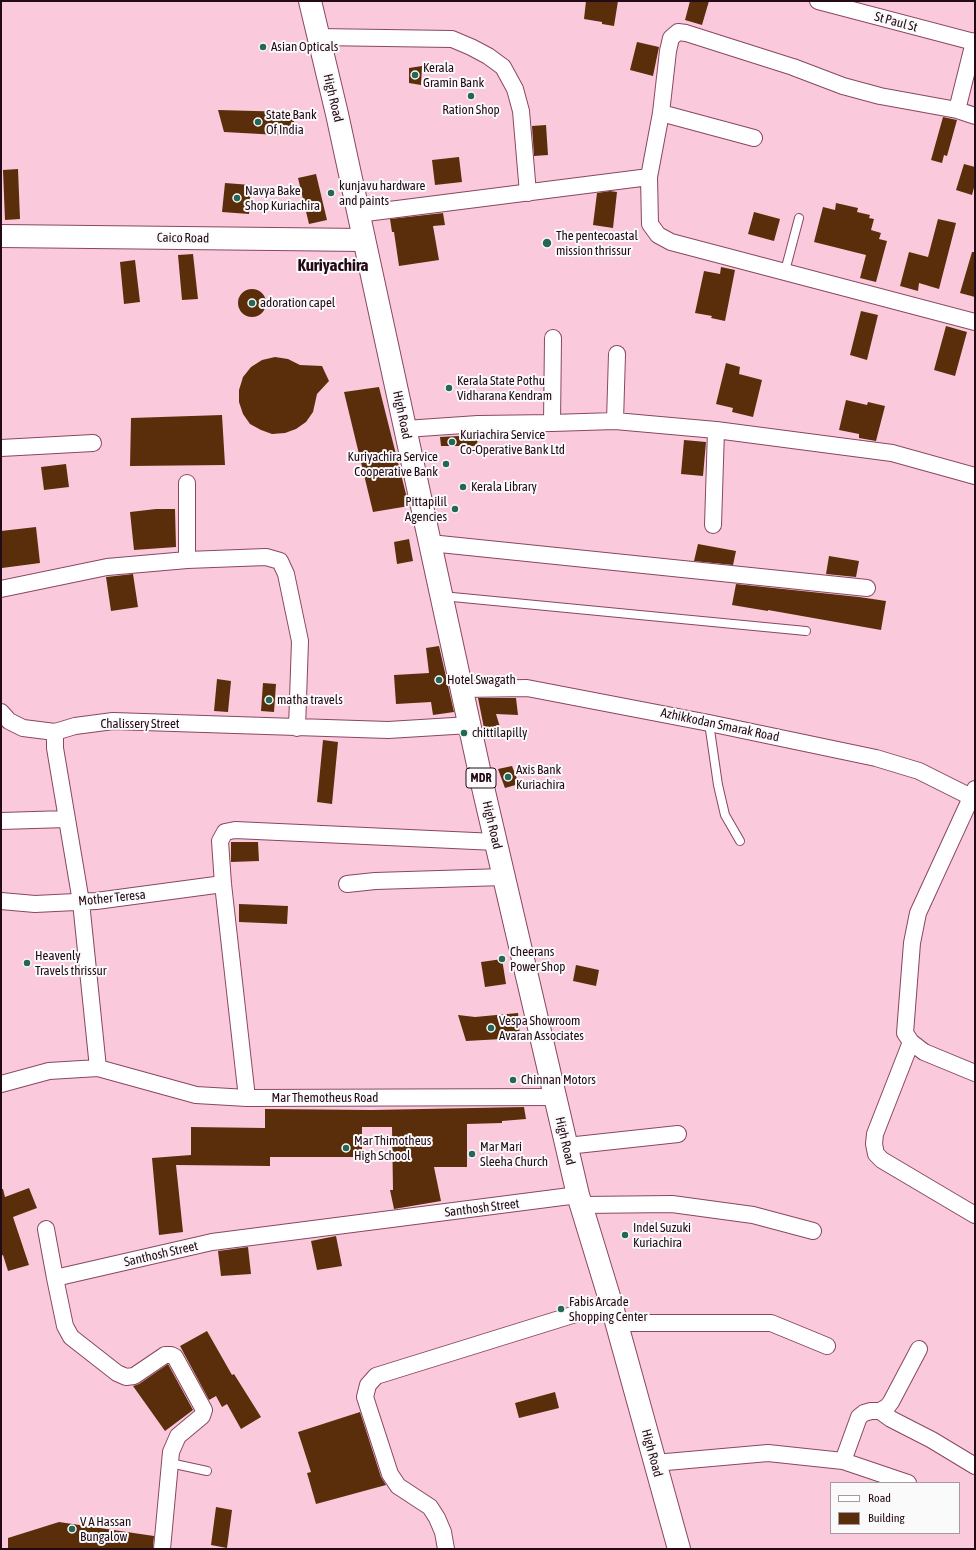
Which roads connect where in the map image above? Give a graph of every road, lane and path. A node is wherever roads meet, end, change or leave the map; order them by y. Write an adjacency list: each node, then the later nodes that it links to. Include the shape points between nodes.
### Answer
1 (310, 1): 3 (main road, High Road / MDR)
2 (818, 1): 4 (street, St Paul St)
3 (318, 37): 10 (street, via 452,39 488,56 503,67 515,89 522,111); 11 (main road, High Road / MDR)
4 (974, 42): 5 (street)
5 (958, 110): 6 (street, via 880,96 843,86 793,67 678,32 671,38 668,51); 7 (street)
6 (661, 113): 8 (street); 9 (street)
7 (975, 116)
8 (754, 138)
9 (649, 177): 10 (street); 15 (street, via 650,224 658,235 671,242)
10 (528, 192): 11 (street)
11 (358, 214): 14 (main road, High Road / MDR)
12 (799, 218): 15 (lane)
13 (1, 236): 14 (main road, Caico Road)
14 (364, 240): 21 (main road, High Road / MDR)
15 (785, 272): 16 (street)
16 (975, 322)
17 (553, 338): 20 (street)
18 (617, 354): 19 (street)
19 (615, 420): 20 (street); 22 (street)
20 (552, 424): 21 (street, via 478,424)
21 (405, 429): 28 (main road, High Road / MDR)
22 (716, 430): 25 (street, via 892,453); 27 (street)
23 (93, 443): 24 (street)
24 (1, 448)
25 (975, 476)
26 (187, 483): 29 (street)
27 (713, 525)
28 (430, 543): 31 (street); 32 (main road, High Road / MDR)
29 (187, 560): 30 (street, via 107,567); 38 (street, via 266,557 280,560 286,574 300,641)
30 (1, 588)
31 (867, 588)
32 (442, 596): 33 (lane); 34 (main road, High Road / MDR)
33 (806, 631)
34 (462, 689): 36 (street, Azhikkodan Smarak Road, via 527,688); 37 (main road, High Road / MDR)
35 (1, 712): 39 (street, via 9,721 22,728)
36 (709, 722): 40 (street, Azhikkodan Smarak Road, via 876,758 919,771); 43 (lane, via 725,815)
37 (470, 725): 38 (street, Chalissery Street, via 388,730); 44 (main road, High Road / MDR)
38 (297, 728): 39 (street, Chalissery Street, via 113,721 75,726)
39 (55, 732): 41 (street, via 54,748)
40 (973, 795): 50 (street, via 918,913 912,943 905,1033)
41 (67, 819): 42 (street); 49 (street)
42 (1, 821)
43 (740, 841)
44 (496, 842): 45 (main road, High Road / MDR); 46 (street, via 235,830 225,832 220,841)
45 (504, 877): 47 (street); 54 (main road, High Road / MDR)
46 (223, 884): 49 (street, Mother Teresa); 55 (street)
47 (347, 884)
48 (1, 901): 49 (street, Mother Teresa, via 35,904)
49 (81, 902): 51 (street)
50 (911, 1042): 52 (street, via 924,1052); 59 (street, via 875,1134 876,1154)
51 (98, 1068): 53 (street, Mar Themotheus Road, via 49,1071); 55 (street, Mar Themotheus Road, via 196,1095)
52 (975, 1073)
53 (1, 1084)
54 (555, 1097): 55 (street, Mar Themotheus Road); 57 (main road, High Road / MDR)
55 (247, 1098)
56 (678, 1134): 57 (street)
57 (567, 1146): 58 (main road, High Road / MDR)
58 (580, 1200): 61 (street, Santhosh Street, via 672,1204 753,1215); 62 (street, Santhosh Street, via 212,1242); 63 (main road, High Road / MDR)
59 (975, 1215)
60 (46, 1229): 62 (street)
61 (813, 1231)
62 (55, 1278): 69 (street, via 65,1326 71,1337 117,1373 126,1377 134,1376 165,1355 175,1357 204,1410 202,1416 178,1436 171,1452)
63 (611, 1303): 64 (main road, High Road / MDR); 75 (street, via 376,1376 368,1385 364,1397 390,1474 398,1486 430,1507 443,1532)
64 (617, 1323): 65 (street, via 772,1323); 70 (main road, High Road / MDR)
65 (827, 1346)
66 (919, 1349): 67 (street, via 891,1402)
67 (880, 1411): 68 (street, via 871,1411 859,1417); 71 (street)
68 (843, 1461): 70 (street, via 768,1453); 73 (street)
69 (170, 1463): 72 (lane); 74 (street)
70 (655, 1463): 76 (main road, High Road / MDR)
71 (975, 1466)
72 (207, 1471)
73 (905, 1482)
74 (162, 1549)
75 (446, 1549)
76 (679, 1549)

